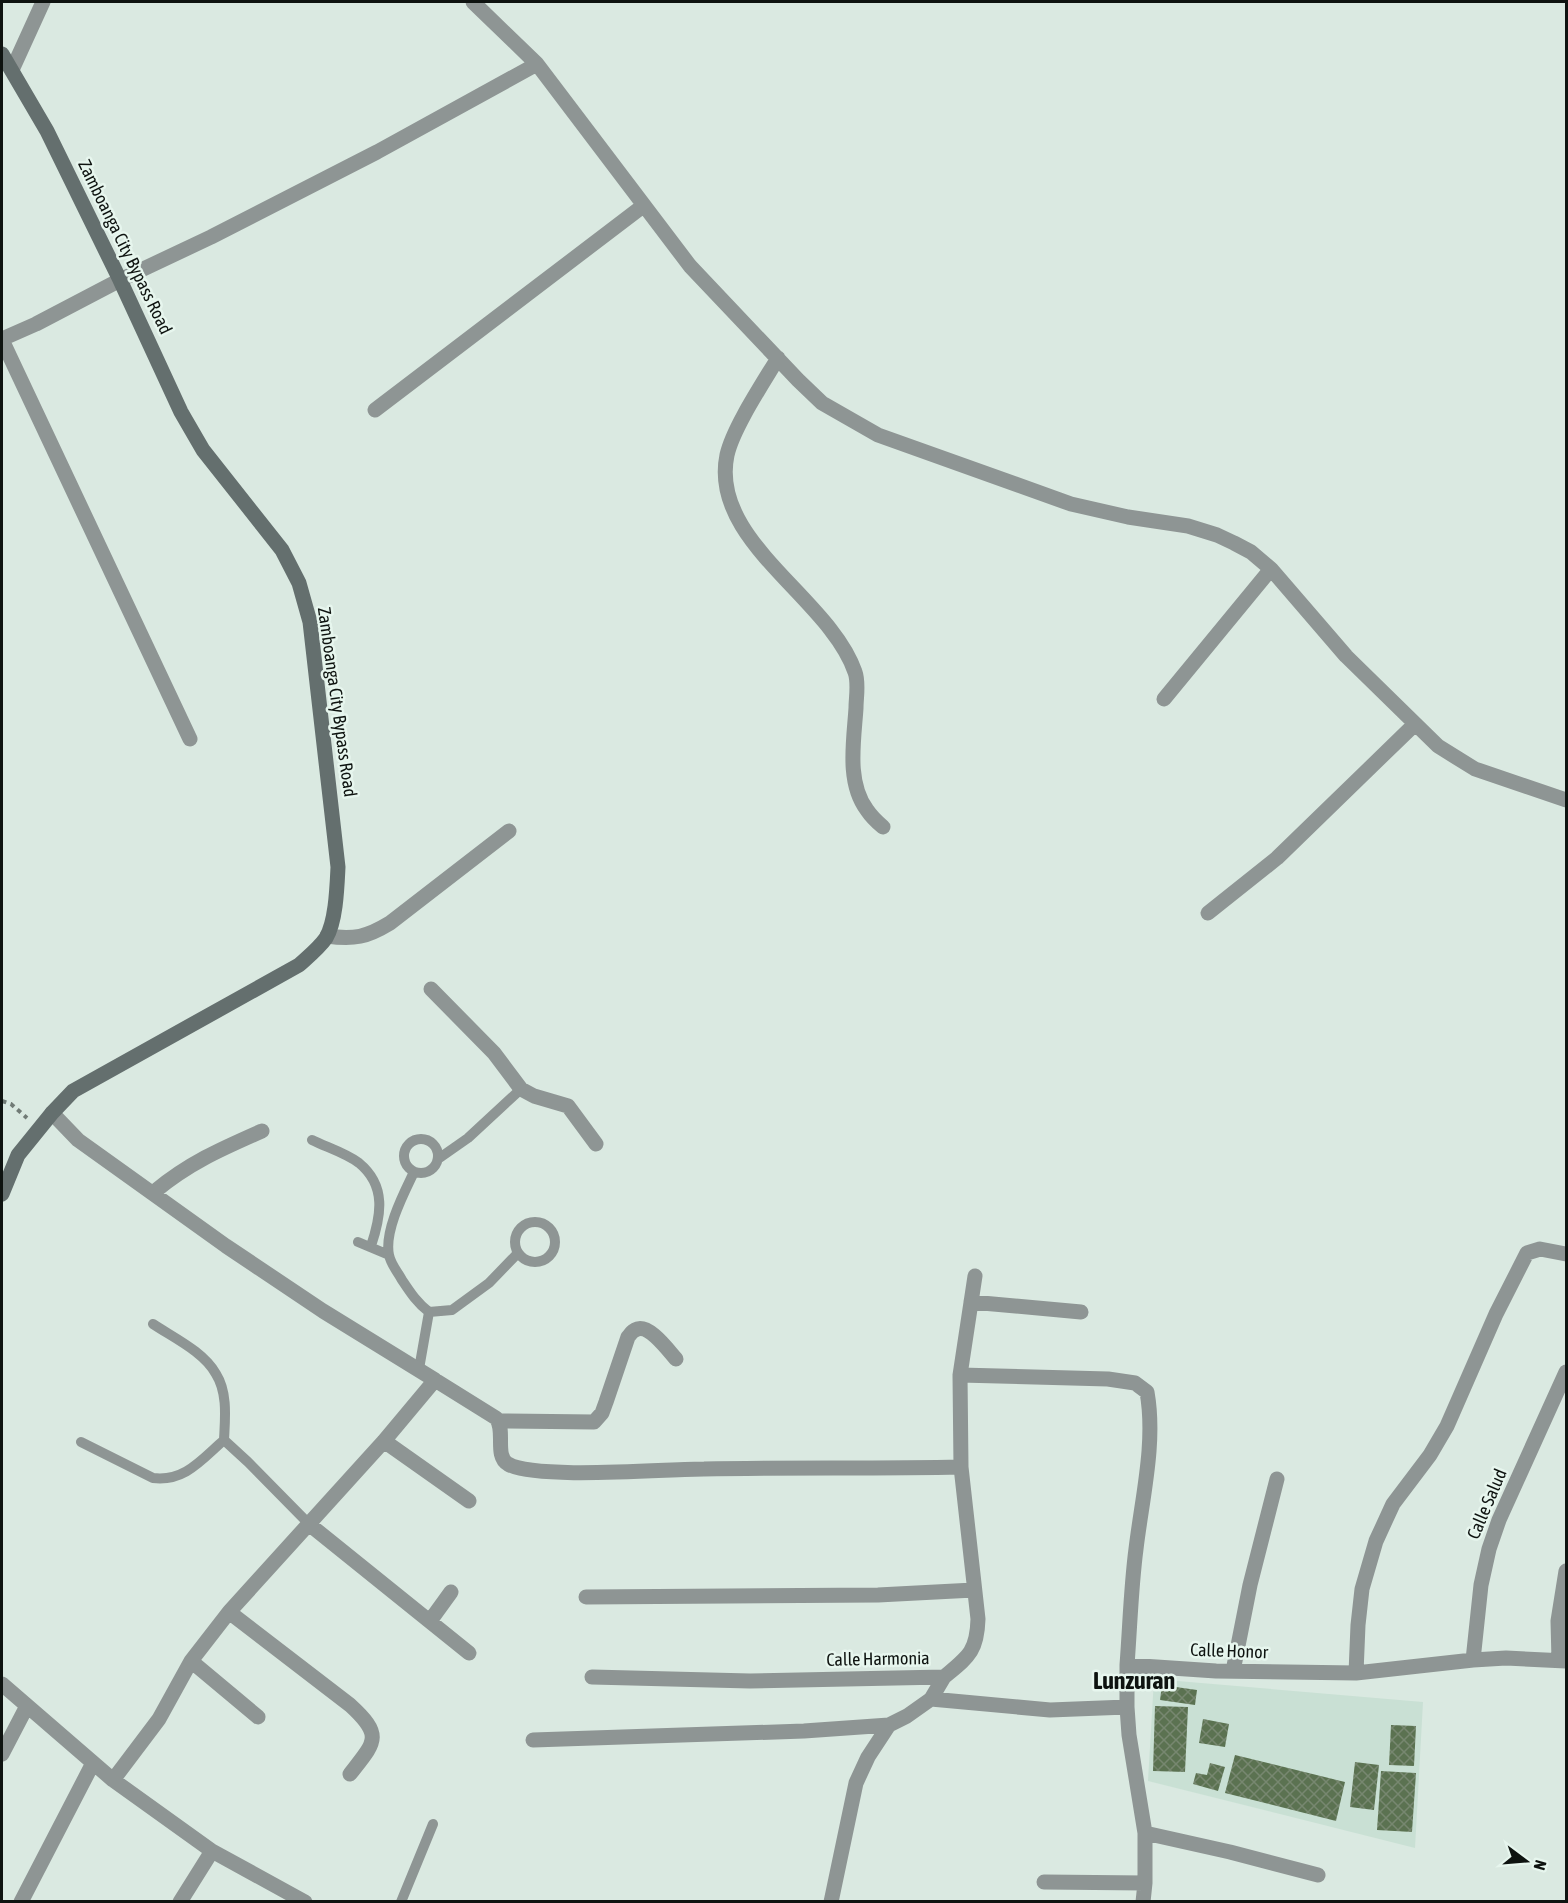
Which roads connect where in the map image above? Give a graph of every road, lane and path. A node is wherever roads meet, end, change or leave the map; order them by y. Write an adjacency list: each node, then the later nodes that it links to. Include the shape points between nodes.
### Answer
1 (43, 2): 5 (street)
2 (473, 2): 4 (street)
3 (2, 54): 5 (main road, Zamboanga City Bypass Road)
4 (537, 64): 6 (street); 7 (street, via 346,168)
5 (12, 70): 7 (main road, Zamboanga City Bypass Road, via 47,131)
6 (643, 206): 9 (street, via 690,266); 10 (street)
7 (120, 280): 8 (street); 19 (main road, Zamboanga City Bypass Road, via 181,412 203,450 282,550 299,583 310,622 338,867)
8 (2, 340): 14 (street)
9 (777, 358): 11 (street, via 822,403 879,435 1071,504 1217,535 1251,552); 16 (street, via 727,453 728,496 742,526 805,598 852,662 856,675 856,786 867,811)
10 (375, 410)
11 (1271, 569): 12 (street); 13 (street, via 1346,656)
12 (1164, 699)
13 (1415, 724): 15 (street, via 1438,746 1475,769); 18 (street, via 1277,858)
14 (190, 739)
15 (1566, 800)
16 (883, 827)
17 (509, 831): 19 (street, via 374,933 357,938)
18 (1208, 912)
19 (327, 936): 23 (main road, via 299,964 73,1091)
20 (431, 989): 21 (street, via 494,1053)
21 (521, 1089): 27 (street, via 568,1106); 28 (lane, via 468,1138)
22 (2, 1101): 24 (path)
23 (52, 1113): 24 (main road); 30 (street, via 78,1140)
24 (39, 1128): 31 (main road, via 18,1155)
25 (262, 1131): 30 (street, via 205,1156)
26 (312, 1140): 33 (lane, via 358,1163 373,1180 380,1194)
27 (597, 1144)
28 (438, 1159): 29 (lane, via 428,1172); 29 (lane, via 433,1143 426,1139 410,1142 404,1157)
29 (414, 1172): 36 (lane, via 399,1203)
30 (154, 1192): 43 (street, via 303,1298)
31 (2, 1194)
32 (358, 1242): 33 (lane)
33 (371, 1246): 36 (lane)
34 (518, 1253): 39 (lane, via 489,1283 452,1310)
35 (1566, 1254): 67 (street, via 1540,1249 1527,1253 1447,1426 1393,1504 1376,1541 1362,1589)
36 (389, 1255): 39 (lane, via 414,1298)
37 (975, 1275): 38 (street)
38 (970, 1302): 40 (street); 45 (street)
39 (429, 1312): 43 (lane)
40 (1081, 1312)
41 (153, 1324): 48 (lane, via 201,1357 217,1374 225,1400)
42 (676, 1359): 47 (street, via 650,1331 636,1329 628,1336 602,1413 594,1422)
43 (419, 1369): 46 (street)
44 (1566, 1372): 62 (street, Calle Salud, via 1489,1549)
45 (960, 1375): 51 (street); 65 (street, via 1108,1378 1135,1383 1146,1392 1149,1442 1135,1552)
46 (435, 1380): 47 (street); 49 (street)
47 (499, 1421): 51 (street, via 506,1463 541,1471)
48 (224, 1440): 50 (lane, via 188,1472 164,1480); 54 (lane)
49 (384, 1441): 53 (street); 54 (street)
50 (81, 1442)
51 (961, 1467): 56 (street)
52 (1277, 1479): 66 (street)
53 (469, 1501)
54 (310, 1525): 59 (street); 60 (street)
55 (1566, 1571): 63 (street, via 1558,1621)
56 (974, 1590): 58 (street, via 878,1595); 69 (street, via 977,1638 971,1652)
57 (451, 1592): 60 (street)
58 (586, 1597)
59 (229, 1612): 64 (street); 79 (street, via 366,1720 373,1739)
60 (430, 1621): 61 (street)
61 (469, 1653)
62 (1473, 1660): 63 (street, Calle Honor); 67 (street, Calle Honor)
63 (1563, 1661)
64 (191, 1662): 74 (street); 80 (street, via 159,1719)
65 (1127, 1665): 66 (street, Calle Honor); 73 (street)
66 (1233, 1671): 67 (street, Calle Honor)
67 (1356, 1673)
68 (592, 1677): 69 (street, Calle Harmonia, via 750,1681)
69 (944, 1677): 71 (street, Calle Harmonia)
70 (2, 1684): 72 (street)
71 (931, 1700): 73 (street, via 1050,1710); 75 (street)
72 (27, 1706): 77 (street); 78 (street)
73 (1126, 1707): 82 (street)
74 (258, 1717)
75 (889, 1725): 76 (street); 91 (street, via 856,1783)
76 (533, 1740)
77 (2, 1754)
78 (93, 1763): 80 (street); 87 (street)
79 (350, 1774)
80 (113, 1780): 83 (street)
81 (433, 1824): 90 (lane)
82 (1145, 1833): 84 (street); 86 (street)
83 (212, 1851): 88 (street); 89 (street)
84 (1317, 1875)
85 (1044, 1882): 86 (street)
86 (1145, 1883): 92 (street)
87 (21, 1902)
88 (180, 1902)
89 (305, 1902)
90 (401, 1902)
91 (831, 1902)
92 (1143, 1902)

